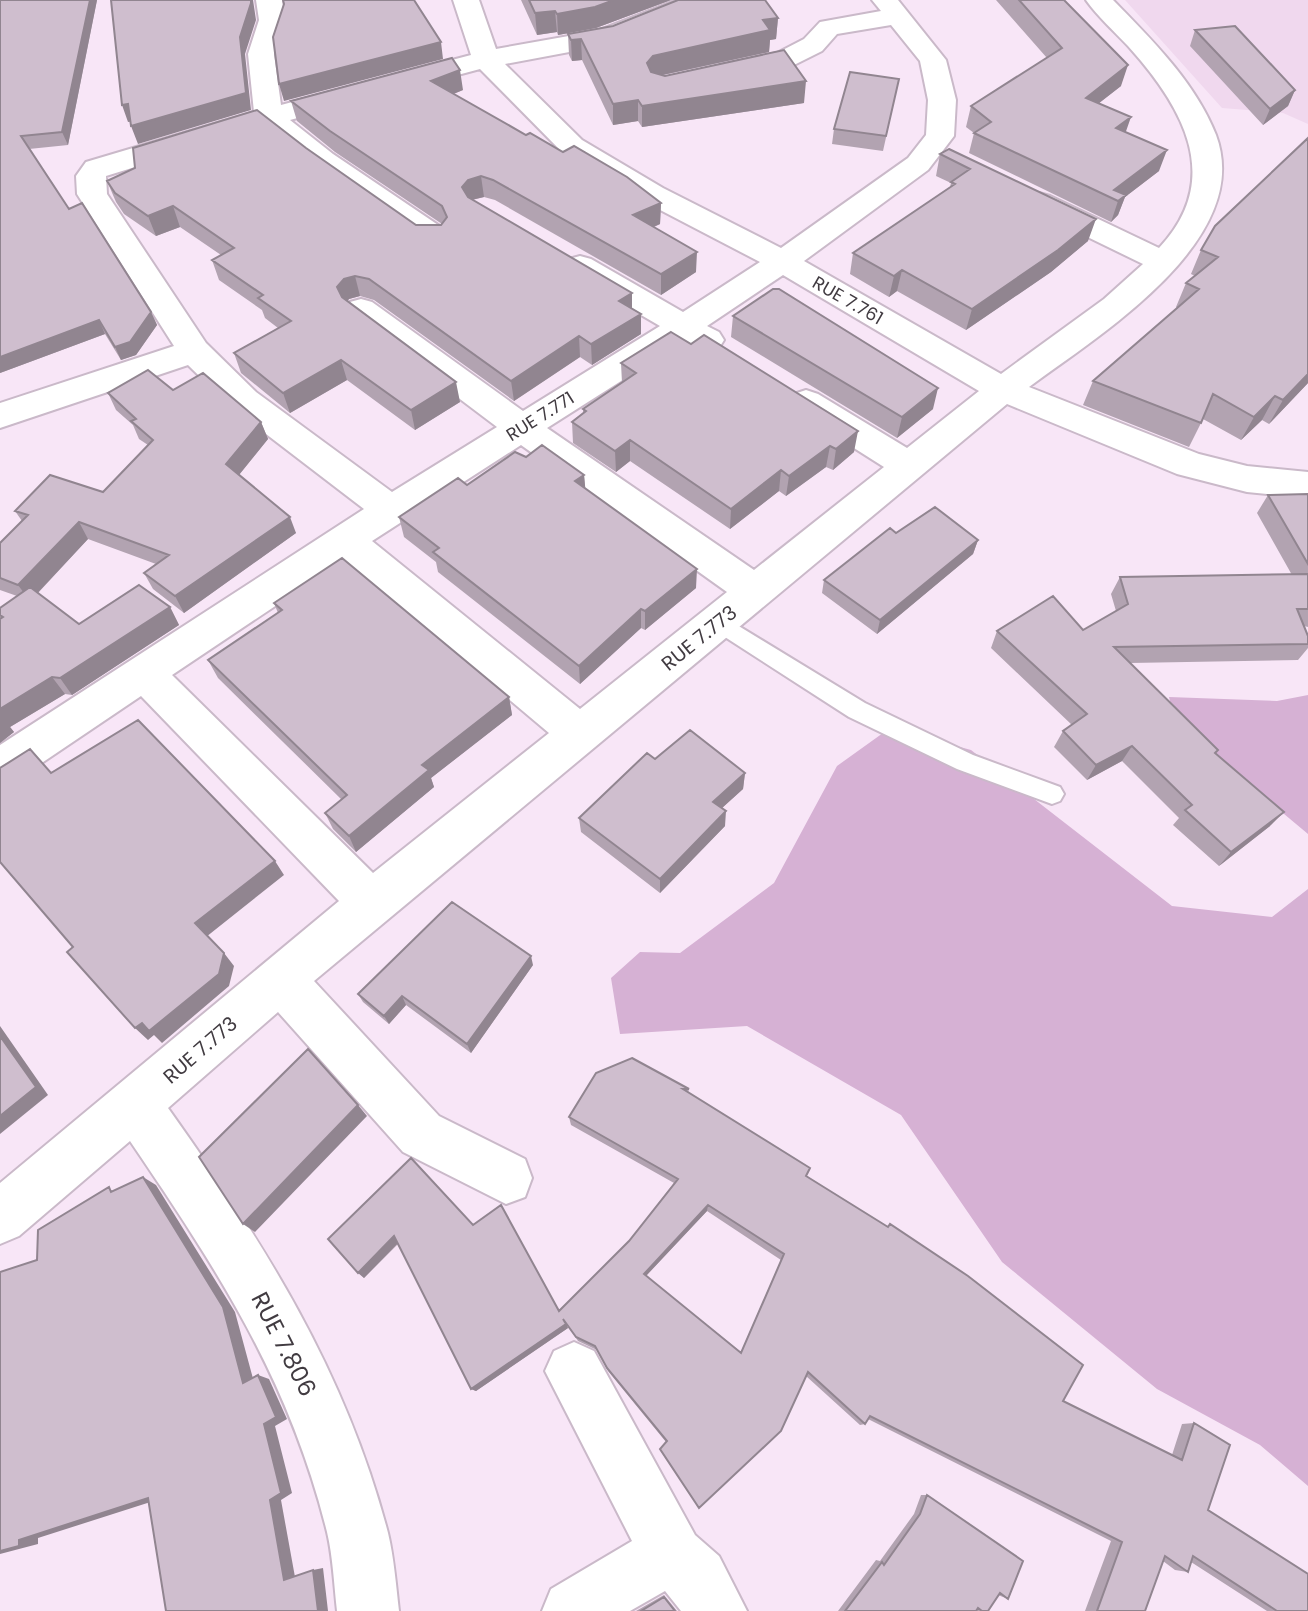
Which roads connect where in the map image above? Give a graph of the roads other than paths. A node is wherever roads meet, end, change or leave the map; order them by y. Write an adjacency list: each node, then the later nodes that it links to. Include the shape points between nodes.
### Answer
1 (269, 0): 8 (street, via 272,20 261,54)
2 (466, 0): 6 (street, RUE 7.761)
3 (1099, 0): 13 (street, RUE 7.773, via 1174,82 1206,157 1206,193 1185,237)
4 (696, 1): 6 (street, via 603,38)
5 (892, 8): 7 (street, via 829,28 813,45 785,59); 12 (street, RUE 7.771, via 933,60 942,100 944,156 918,164)
6 (486, 59): 8 (street); 12 (street, RUE 7.761, via 572,146)
7 (709, 76)
8 (269, 117): 10 (street); 16 (street, via 112,161 91,176 92,194)
9 (1012, 189): 13 (street)
10 (433, 236)
11 (550, 248): 15 (street)
12 (782, 261): 15 (street, RUE 7.771); 19 (street, RUE 7.761)
13 (1163, 262): 19 (street, RUE 7.773)
14 (361, 309): 21 (street)
15 (684, 326): 17 (street); 21 (street, RUE 7.771)
16 (194, 351): 20 (street); 24 (street, via 244,400)
17 (737, 359)
18 (777, 384): 22 (street)
19 (1002, 389): 22 (street, RUE 7.773); 23 (street, RUE 7.761, via 1190,465 1247,479)
20 (0, 416)
21 (522, 428): 24 (street, RUE 7.771); 26 (street)
22 (909, 466): 26 (street, RUE 7.773)
23 (1308, 485)
24 (391, 510): 25 (street, RUE 7.771)
25 (346, 540): 28 (street, RUE 7.771); 29 (street)
26 (755, 591): 27 (street, RUE 7.773)
27 (719, 622): 29 (street, RUE 7.773); 31 (lane, via 857,710 965,762)
28 (145, 674): 30 (street, RUE 7.771); 32 (street)
29 (580, 734): 32 (street, RUE 7.773)
30 (0, 768)
31 (1052, 794)
32 (372, 903): 33 (street, RUE 7.773)
33 (281, 980): 34 (street, RUE 7.773); 35 (street, via 421,1134)
34 (135, 1105): 36 (street, RUE 7.773); 39 (street, RUE 7.806, via 218,1224 285,1338 325,1426 354,1522)
35 (506, 1178)
36 (0, 1217)
37 (574, 1371): 38 (street)
38 (673, 1557): 40 (street, via 639,1569); 41 (street, via 697,1578)
39 (368, 1611)
40 (573, 1611)
41 (716, 1611)

